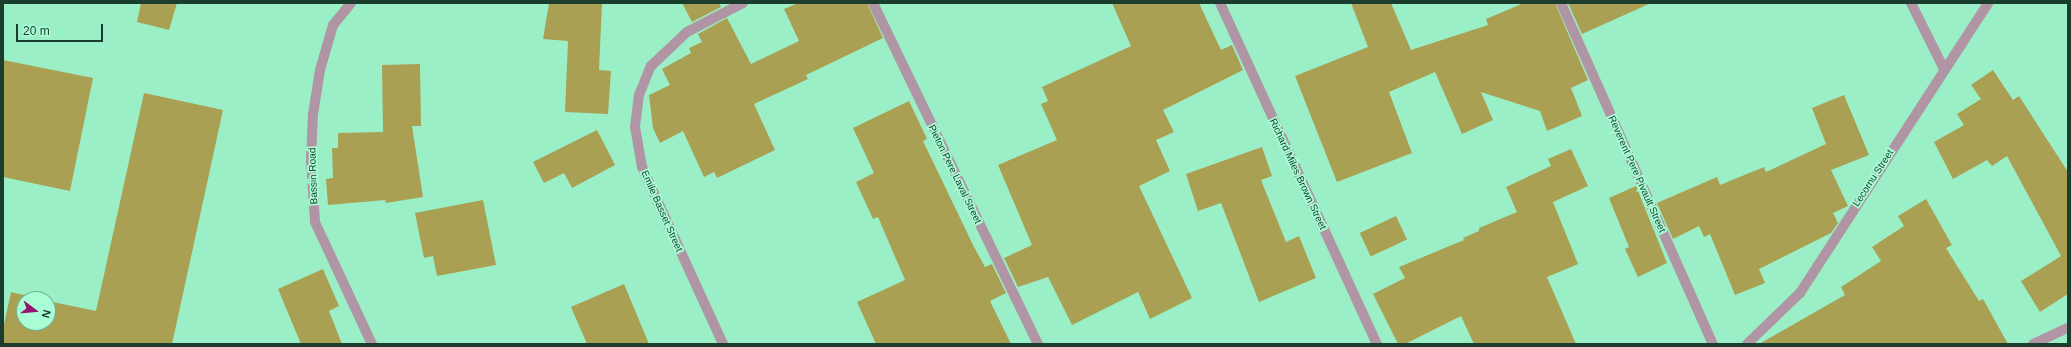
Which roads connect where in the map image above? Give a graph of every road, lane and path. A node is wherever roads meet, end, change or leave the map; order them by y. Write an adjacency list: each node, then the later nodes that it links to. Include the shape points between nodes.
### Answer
1 (351, 3): 10 (street, Bassin Road, via 333,25 320,70 313,114 311,160 315,222)
2 (743, 3): 11 (street, Emile Basset Street, via 687,32 651,66 639,95 635,127 642,167)
3 (872, 3): 12 (street, Pieton Pere Laval Street)
4 (1220, 3): 13 (street, Richard Miles Brown Street)
5 (1561, 3): 14 (street, Reverent Pere Pivault Street)
6 (1911, 3): 8 (street)
7 (1988, 3): 8 (street, Lecornu Street)
8 (1944, 69): 15 (street, Lecornu Street, via 1800,293)
9 (2068, 328): 16 (street)
10 (372, 344)
11 (723, 344)
12 (1038, 344)
13 (1377, 344)
14 (1712, 344)
15 (1747, 344)
16 (2033, 344)

